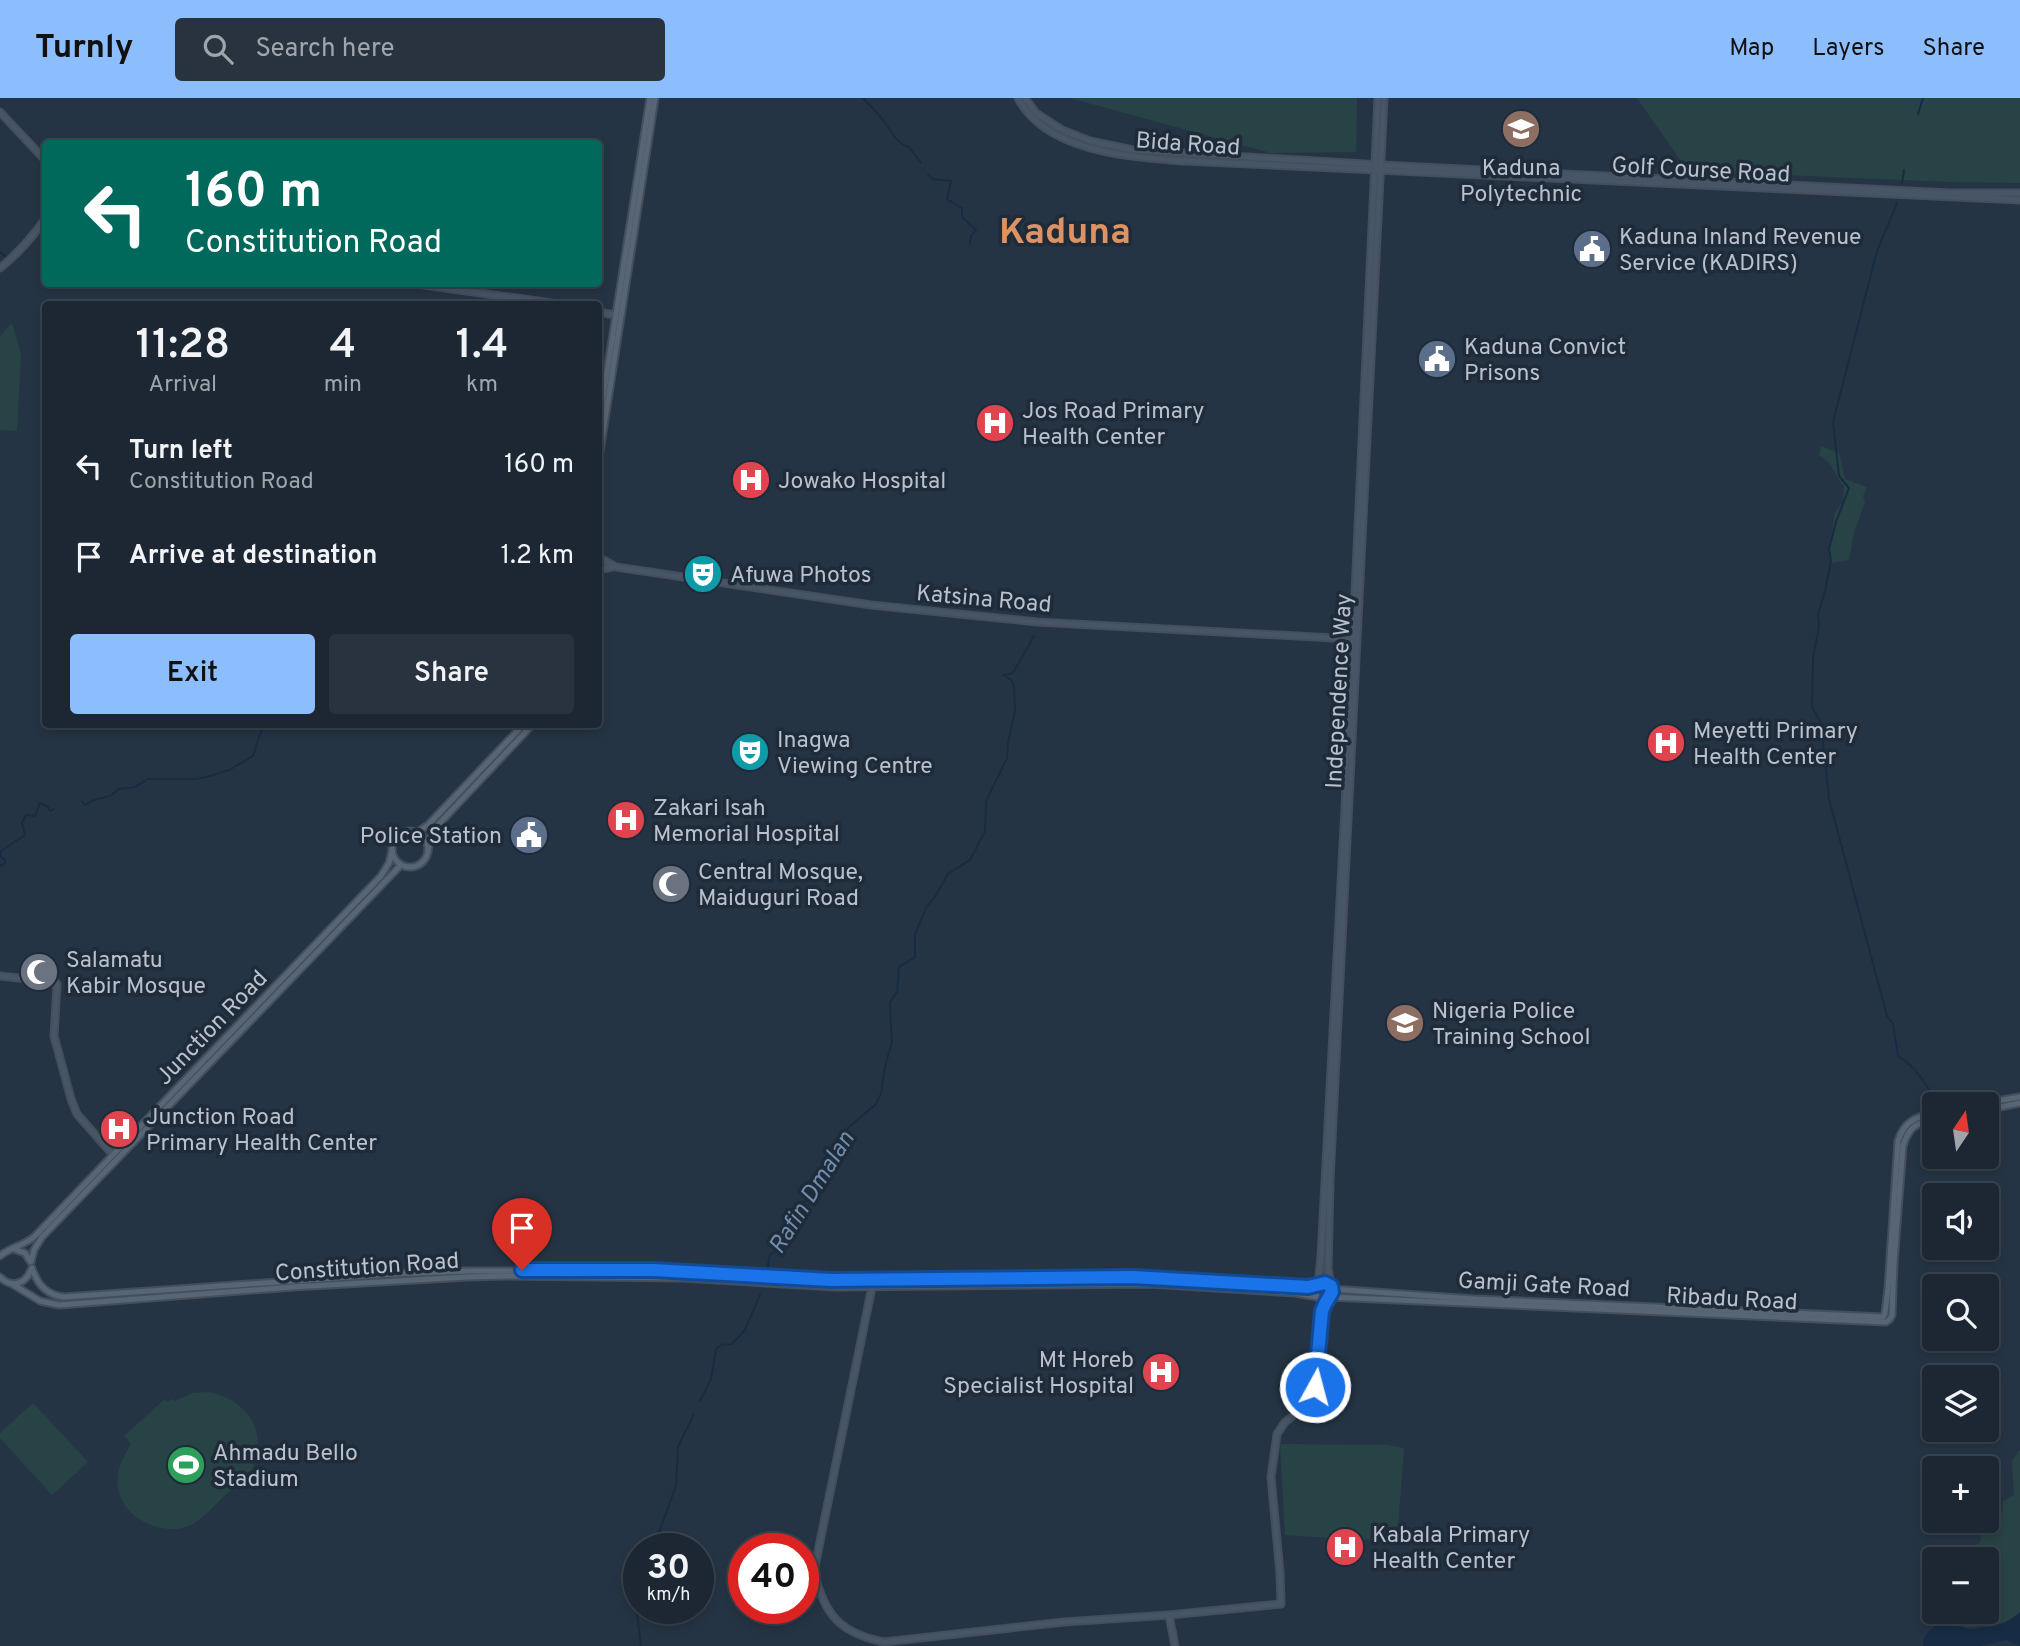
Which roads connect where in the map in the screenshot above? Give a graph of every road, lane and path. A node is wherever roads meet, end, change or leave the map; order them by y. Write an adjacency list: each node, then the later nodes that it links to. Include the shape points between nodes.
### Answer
1 (650, 98): 19 (main road)
2 (655, 98): 21 (main road)
3 (1018, 98): 8 (street, Bida Road, via 1032,117 1061,136 1086,147)
4 (1025, 98): 8 (street, Bida Road, via 1036,113 1062,130)
5 (1378, 98): 10 (street, Independence Way)
6 (1384, 98): 10 (street, Independence Way)
7 (0, 112): 9 (street)
8 (1120, 152): 10 (street, Bida Road, via 1184,162)
9 (42, 157)
10 (1378, 167): 12 (street, Golf Course Road); 25 (street, Independence Way); 50 (street, Independence Way, via 1331,1180)
11 (2020, 194): 12 (street, Golf Course Road)
12 (1981, 197): 13 (street, Golf Course Road)
13 (2020, 200)
14 (42, 223): 15 (street)
15 (0, 268)
16 (438, 287): 17 (street)
17 (537, 301)
18 (602, 313): 19 (street)
19 (615, 315): 20 (main road)
20 (602, 402)
21 (602, 438)
22 (602, 559): 23 (street, Katsina Road)
23 (616, 567): 24 (street, Katsina Road); 25 (street, Katsina Road, via 871,605 1037,622)
24 (602, 569)
25 (1352, 639): 47 (street, Independence Way)
26 (520, 728): 28 (main road)
27 (529, 728): 30 (main road, via 436,827)
28 (416, 833): 29 (main road, via 401,834); 30 (main road, via 425,840)
29 (392, 851): 31 (main road); 39 (main road, Junction Road, via 381,876)
30 (428, 851): 31 (main road, via 420,864)
31 (401, 865): 42 (main road, Junction Road, via 42,1237)
32 (0, 977): 39 (street, via 57,984 54,1036 71,1099 77,1114)
33 (2020, 1097): 34 (main road)
34 (1999, 1101)
35 (2020, 1103): 36 (main road)
36 (1999, 1107)
37 (1922, 1117): 54 (main road, Gamji Gate Road, via 1905,1126 1898,1141 1885,1315)
38 (1922, 1122): 54 (main road, Ribadu Road, via 1908,1131 1903,1146 1889,1321)
39 (113, 1155): 40 (main road, Junction Road, via 30,1241)
40 (14, 1249): 41 (main road, Junction Road); 42 (main road, Constitution Road, via 25,1253)
41 (0, 1256)
42 (31, 1265): 46 (main road, via 23,1282); 51 (main road, Constitution Road, via 46,1290 64,1297)
43 (0, 1277): 46 (main road, Constitution Road)
44 (768, 1279): 45 (main road, Constitution Road); 49 (main road, Constitution Road); 51 (main road, Constitution Road, via 467,1277)
45 (945, 1282): 47 (main road, Constitution Road, via 1067,1276); 49 (main road, Constitution Road); 52 (main road, Constitution Road, via 1150,1284)
46 (9, 1283): 48 (main road); 51 (main road, Constitution Road, via 40,1301 59,1305)
47 (1318, 1285): 50 (main road, via 1325,1283); 52 (main road)
48 (0, 1286)
49 (872, 1287): 56 (street, via 814,1571 827,1610 840,1625 884,1642)
50 (1331, 1288): 53 (main road); 54 (main road, Gamji Gate Road)
51 (230, 1289)
52 (1318, 1298): 53 (main road); 55 (street)
53 (1329, 1298): 54 (main road, Ribadu Road); 55 (street)
54 (1585, 1306)
55 (1322, 1311): 56 (street, via 1315,1387 1306,1406 1277,1434 1271,1477 1281,1604)
56 (1169, 1615): 57 (street)
57 (1175, 1646)

